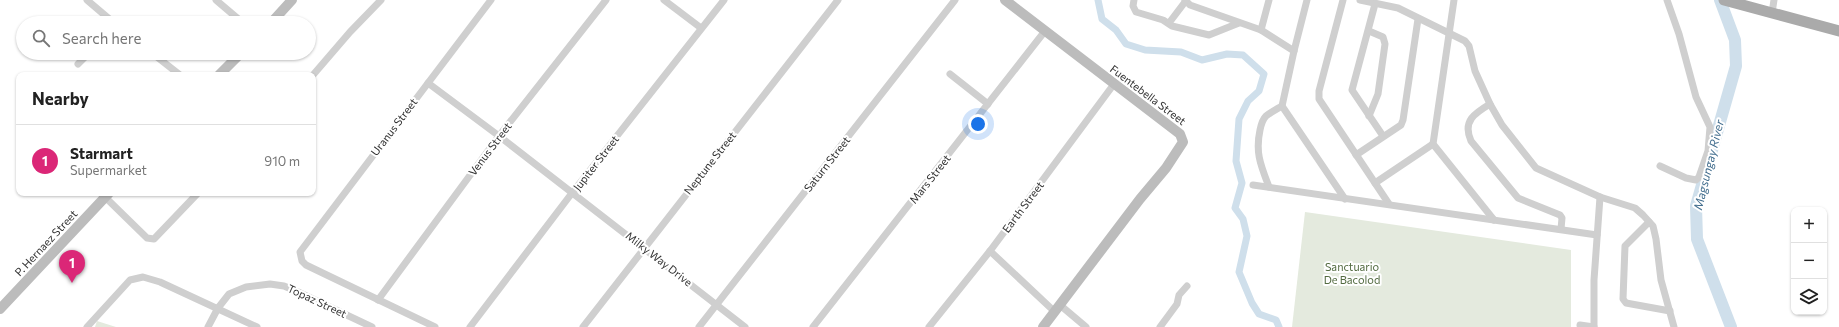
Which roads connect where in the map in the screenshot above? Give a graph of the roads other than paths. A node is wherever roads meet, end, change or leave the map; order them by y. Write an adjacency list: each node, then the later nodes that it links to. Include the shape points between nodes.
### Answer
1 (87, 0): 24 (street)
2 (292, 0): 26 (street)
3 (380, 0): 43 (street)
4 (491, 0): 45 (street, Uranus Street)
5 (606, 0): 51 (street, Venus Street)
6 (664, 0): 30 (street)
7 (724, 0): 30 (street, Jupiter Street)
8 (838, 0): 70 (street, Neptune Street)
9 (955, 0): 74 (street, Saturn Street)
10 (1005, 0): 33 (street, Fuentebella Street)
11 (1134, 0): 28 (street, via 1136,12)
12 (1269, 0): 31 (street)
13 (1307, 0): 36 (street)
14 (1343, 0): 54 (street, via 1319,99)
15 (1360, 0): 22 (street)
16 (1454, 0): 35 (street)
17 (1667, 0): 55 (street, via 1696,97 1710,127 1710,143 1705,162 1696,180)
18 (1724, 0): 23 (main road)
19 (1774, 0): 23 (street)
20 (219, 1): 25 (street)
21 (1185, 1): 28 (street); 29 (street)
22 (1375, 4): 27 (street, via 1394,7); 32 (street)
23 (1772, 13): 34 (main road)
24 (106, 16)
25 (235, 16)
26 (277, 16)
27 (1418, 19): 35 (street); 52 (street, via 1403,120 1401,125)
28 (1169, 23): 29 (street, via 1180,29 1211,36)
29 (1239, 24): 31 (street)
30 (702, 28): 59 (street, Jupiter Street)
31 (1261, 30): 36 (street)
32 (1368, 30): 50 (street, via 1352,86 1353,92); 50 (street, via 1383,37 1386,44 1378,94)
33 (1045, 31): 46 (street, Fuentebella Street); 47 (street, Mars Street)
34 (1839, 31)
35 (1450, 33): 48 (street, via 1469,46 1475,72); 53 (street)
36 (1294, 52): 49 (street)
37 (82, 60): 40 (street)
38 (161, 60): 41 (street)
39 (234, 60): 42 (street)
40 (78, 64)
41 (176, 72)
42 (222, 72)
43 (316, 72)
44 (950, 74): 47 (street)
45 (428, 83): 51 (street, Milky Way Drive); 73 (street, Uranus Street, via 302,248 300,256 306,264)
46 (1114, 84): 71 (street, Earth Street); 76 (street, Fuentebella Street, via 1180,134 1183,142 1166,168)
47 (988, 104): 89 (street, Mars Street)
48 (1490, 104): 63 (street, via 1502,125 1536,168); 68 (street, via 1473,114 1468,132 1471,141 1518,198 1560,215)
49 (1282, 106): 58 (street, via 1263,120 1257,150 1259,163); 64 (street)
50 (1369, 116): 52 (street)
51 (499, 136): 59 (street, Milky Way Drive); 73 (street, Venus Street)
52 (1384, 136): 54 (street)
53 (1433, 144): 56 (street); 66 (street)
54 (1356, 155): 56 (street)
55 (1660, 166)
56 (1375, 183): 65 (street)
57 (1253, 185): 58 (street)
58 (1269, 187): 64 (street)
59 (572, 193): 70 (street, Milky Way Drive); 85 (street, Jupiter Street)
60 (106, 196): 77 (street, P. Hernaez Street)
61 (108, 196): 62 (street, via 147,238 154,239)
62 (195, 196)
63 (1600, 197): 67 (street, via 1635,208); 69 (street)
64 (1345, 199): 65 (street)
65 (1389, 204): 66 (street)
66 (1494, 220): 68 (street)
67 (1648, 222): 78 (street, via 1655,231 1661,280); 78 (street, via 1625,246 1623,299 1626,303)
68 (1561, 229): 69 (street)
69 (1597, 235): 94 (street)
70 (644, 248): 74 (street, Milky Way Drive); 86 (street, Neptune Street)
71 (990, 251): 76 (street); 90 (street, Earth Street)
72 (1187, 286): 93 (street)
73 (378, 300): 84 (street)
74 (716, 304): 87 (street, Saturn Street); 88 (street, Milky Way Drive)
75 (218, 308): 80 (street, via 160,282 138,277 130,280); 81 (street, Topaz Street); 82 (street); 83 (street, Topaz Street, via 230,294 246,287 270,284 284,286)
76 (1057, 308): 91 (street, Fuentebella Street); 92 (street)
77 (0, 309)
78 (1670, 311): 95 (street)
79 (1580, 325): 94 (street)
80 (87, 327)
81 (208, 327)
82 (257, 327)
83 (372, 327)
84 (435, 327)
85 (470, 327)
86 (583, 327)
87 (699, 327)
88 (745, 327)
89 (812, 327)
90 (929, 327)
91 (1043, 327)
92 (1086, 327)
93 (1160, 327)
94 (1594, 327)
95 (1674, 327)

